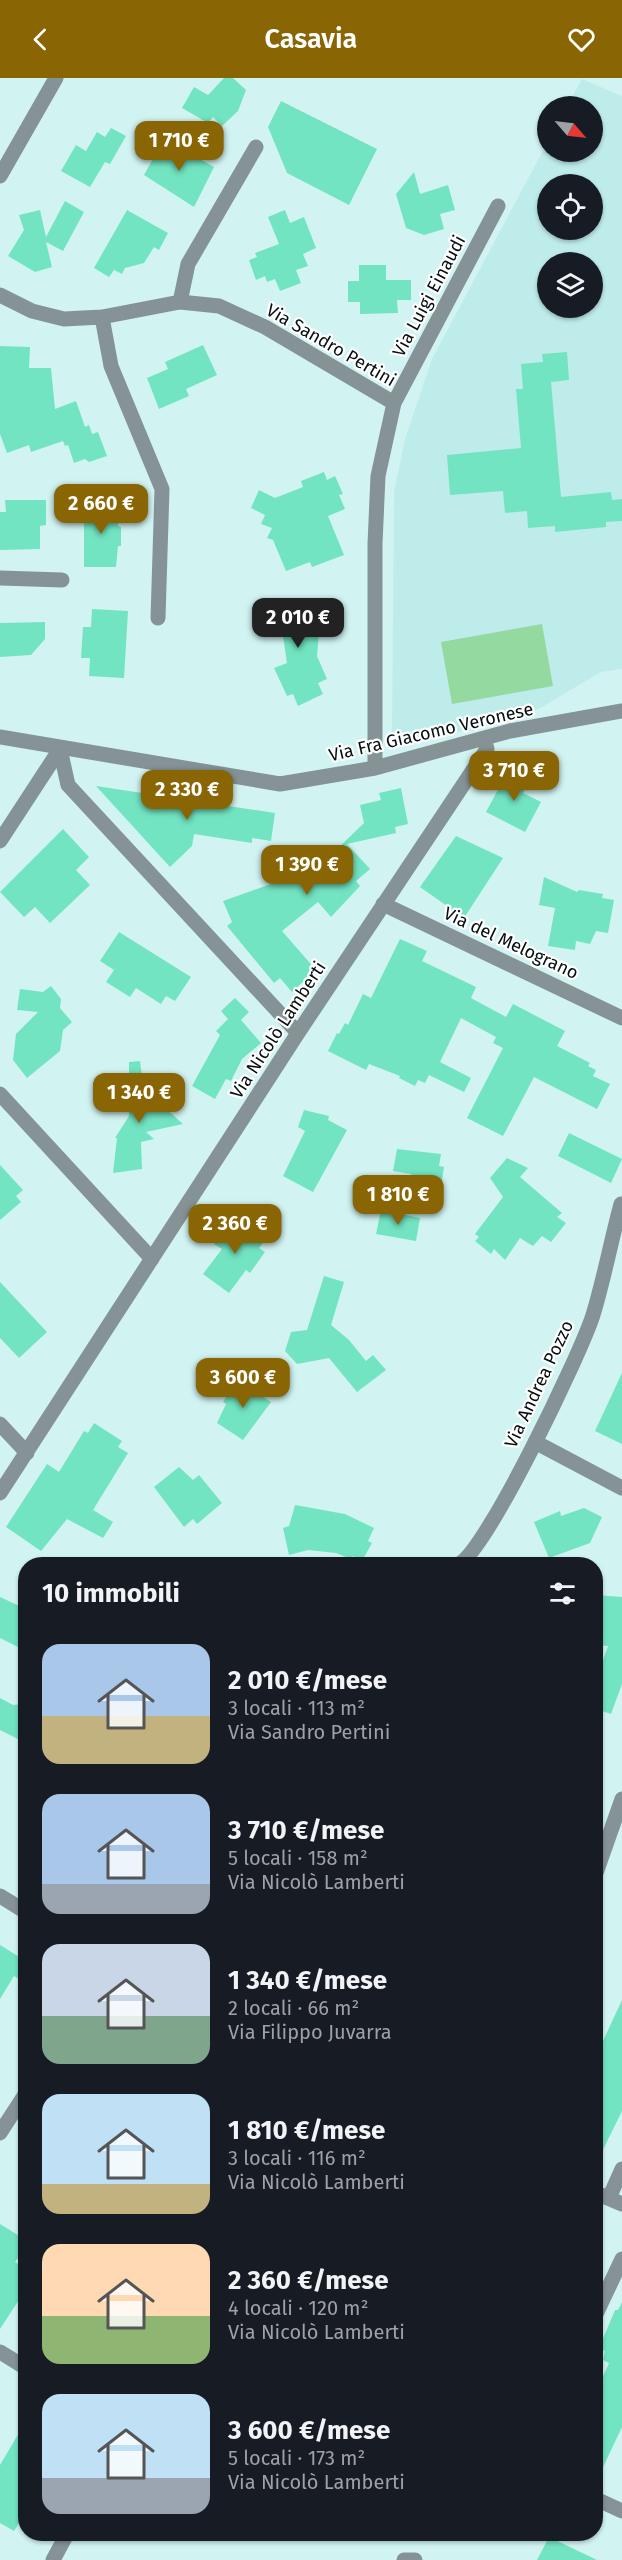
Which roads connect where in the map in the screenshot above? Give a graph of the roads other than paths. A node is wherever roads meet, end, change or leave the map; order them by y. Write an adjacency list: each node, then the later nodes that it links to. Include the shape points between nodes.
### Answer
1 (56, 78): 3 (street)
2 (256, 147): 6 (street, via 188,264)
3 (0, 176)
4 (498, 206): 8 (street, Via Luigi Einaudi)
5 (0, 295): 7 (street, Via Sandro Pertini, via 32,311 64,319)
6 (180, 302): 7 (street, Via Sandro Pertini); 8 (street, Via Sandro Pertini, via 219,306 265,327)
7 (102, 317): 11 (street, via 111,366 162,489)
8 (394, 404): 16 (street, Via Sandro Pertini, via 378,476)
9 (0, 578): 10 (street)
10 (62, 580)
11 (158, 618)
12 (622, 711): 14 (street, Via Fra Giacomo Veronese)
13 (0, 737): 15 (street, Via Fra Giacomo Veronese)
14 (484, 739): 16 (street, Via Fra Giacomo Veronese); 20 (street, Via Nicolò Lamberti, via 487,749)
15 (60, 749): 16 (street, Via Fra Giacomo Veronese, via 280,784); 17 (street); 18 (street)
16 (375, 768)
17 (37, 784): 18 (street); 19 (street)
18 (68, 785): 22 (street)
19 (0, 841)
20 (383, 904): 21 (street, Via del Melograno); 22 (street, Via Nicolò Lamberti)
21 (622, 1018)
22 (298, 1033): 25 (street, Via Nicolò Lamberti)
23 (0, 1094): 25 (street)
24 (621, 1204): 27 (street, Via Andrea Pozzo, via 592,1317)
25 (152, 1259): 28 (street, Via Nicolò Lamberti)
26 (0, 1424): 28 (street)
27 (535, 1442): 29 (street); 31 (street, Via Andrea Pozzo, via 481,1541)
28 (27, 1453): 30 (street, Via Nicolò Lamberti)
29 (622, 1488)
30 (0, 1494)
31 (468, 1557)
32 (622, 1799): 33 (street)
33 (603, 1853)
34 (0, 1896): 35 (street)
35 (18, 1907)
36 (18, 2118): 37 (street)
37 (0, 2133)
38 (622, 2169): 39 (street)
39 (609, 2199)
40 (622, 2259): 41 (street)
41 (603, 2299)
42 (0, 2352): 43 (street)
43 (18, 2363)
44 (603, 2502): 45 (street)
45 (622, 2511)
46 (63, 2541): 47 (street)
47 (53, 2560)
48 (404, 2560): 49 (street)
49 (415, 2560)

